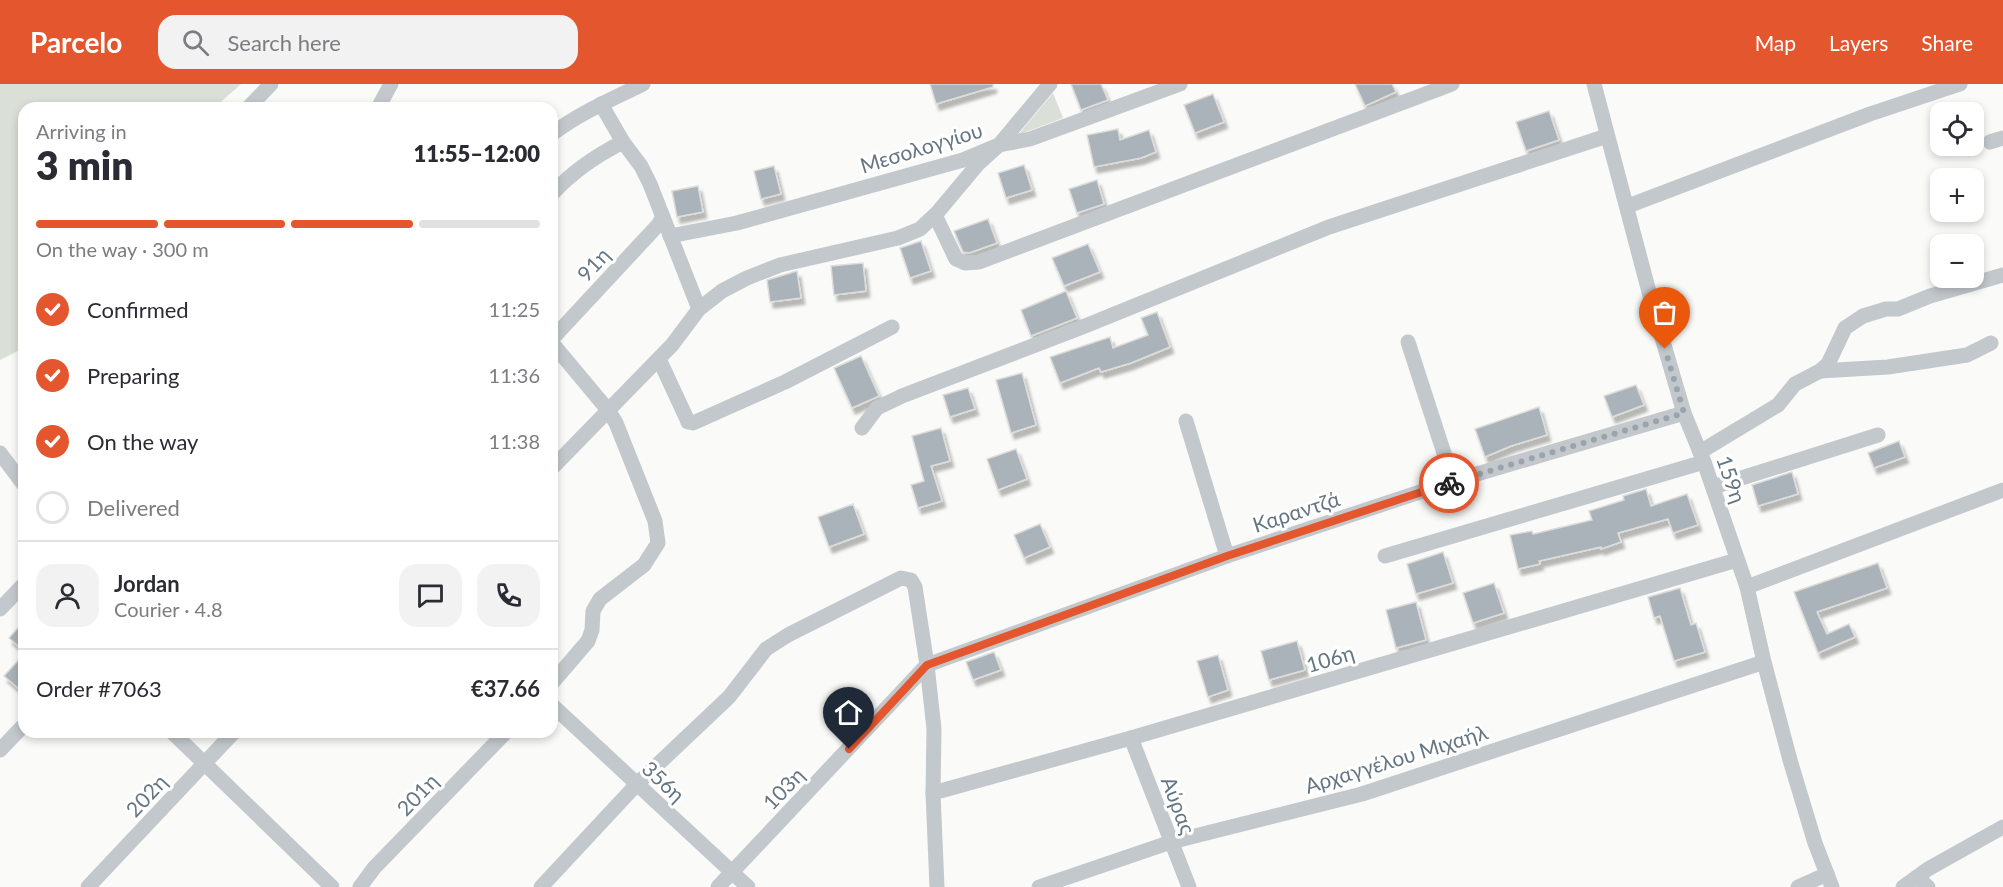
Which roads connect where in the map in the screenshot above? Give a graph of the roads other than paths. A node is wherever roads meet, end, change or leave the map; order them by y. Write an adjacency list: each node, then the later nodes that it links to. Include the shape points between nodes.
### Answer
1 (271, 84): 9 (street)
2 (390, 84): 10 (street)
3 (643, 84): 11 (street)
4 (1050, 84): 15 (street)
5 (1180, 84): 15 (street, Μεσολογγίου, via 1030,138)
6 (1452, 84): 18 (street, via 978,262 956,259)
7 (1594, 84): 13 (street, 159η)
8 (1960, 84): 17 (street)
9 (254, 102)
10 (381, 102)
11 (601, 104): 12 (street); 14 (street)
12 (558, 129)
13 (1607, 136): 17 (street, 159η); 33 (street, via 1329,227 902,396 877,408)
14 (623, 142): 16 (street, via 582,166); 19 (street, via 641,166)
15 (999, 145): 18 (street); 20 (street, Μεσολογγίου, via 963,160 749,220)
16 (558, 188)
17 (1628, 206): 31 (street, 159η)
18 (935, 215): 22 (street, via 920,229 898,238 780,265 747,278)
19 (663, 217): 20 (street); 24 (street, 91η)
20 (670, 236): 22 (street)
21 (2003, 275): 29 (street, via 1898,309 1863,316 1845,328 1828,364)
22 (699, 309): 28 (street)
23 (892, 327): 28 (street, via 785,382 693,423 688,422)
24 (558, 334)
25 (1408, 342): 39 (street)
26 (1991, 343): 29 (street, via 1967,355 1888,367)
27 (558, 348): 30 (street)
28 (659, 358): 30 (street)
29 (1820, 371): 36 (street, via 1795,384 1778,405)
30 (608, 410): 37 (street); 50 (street, via 655,521 658,543 644,566 600,599 593,611 588,641)
31 (1684, 413): 36 (street, 159η); 39 (street, Καραντζά)
32 (1186, 421): 42 (street)
33 (862, 428)
34 (1878, 435): 40 (street)
35 (0, 453): 38 (street)
36 (1702, 457): 40 (street, 159η); 43 (street)
37 (558, 462)
38 (18, 477)
39 (1453, 481): 42 (street, Καραντζά)
40 (1713, 487): 44 (street, 159η)
41 (2003, 489): 45 (street)
42 (1227, 556): 49 (street, Καραντζά)
43 (1385, 556)
44 (1737, 560): 45 (street, 159η); 56 (street, 106η)
45 (1747, 587): 48 (street, 159η)
46 (18, 594): 47 (street)
47 (0, 609)
48 (1764, 662): 62 (street, Αρχαγγέλου Μιχαήλ, via 1362,794); 64 (street, 159η, via 1815,843)
49 (927, 665): 59 (street, via 915,587 911,580 891,581 766,650 729,697); 60 (street, via 934,729); 63 (street, 103η)
50 (558, 676)
51 (558, 711): 59 (street, 356η)
52 (18, 731): 57 (street)
53 (178, 738): 58 (street)
54 (228, 738): 58 (street, 202η)
55 (500, 738): 68 (street, 201η)
56 (1131, 738): 60 (street, 106η); 62 (street, Αύρας)
57 (0, 750)
58 (204, 763): 66 (street, 202η); 67 (street)
59 (637, 784): 63 (street, 356η); 69 (street)
60 (933, 793): 72 (street)
61 (2003, 827): 65 (street)
62 (1171, 842): 73 (street, Αρχαγγέλου Μιχαήλ); 74 (street, Αύρας)
63 (731, 872): 70 (street, 103η); 71 (street, 356η)
64 (1830, 881): 75 (street)
65 (1923, 882): 76 (street)
66 (88, 887)
67 (332, 887)
68 (360, 887)
69 (541, 887)
70 (718, 887)
71 (748, 887)
72 (938, 887)
73 (1039, 887)
74 (1189, 887)
75 (1798, 887)
76 (1904, 887)

